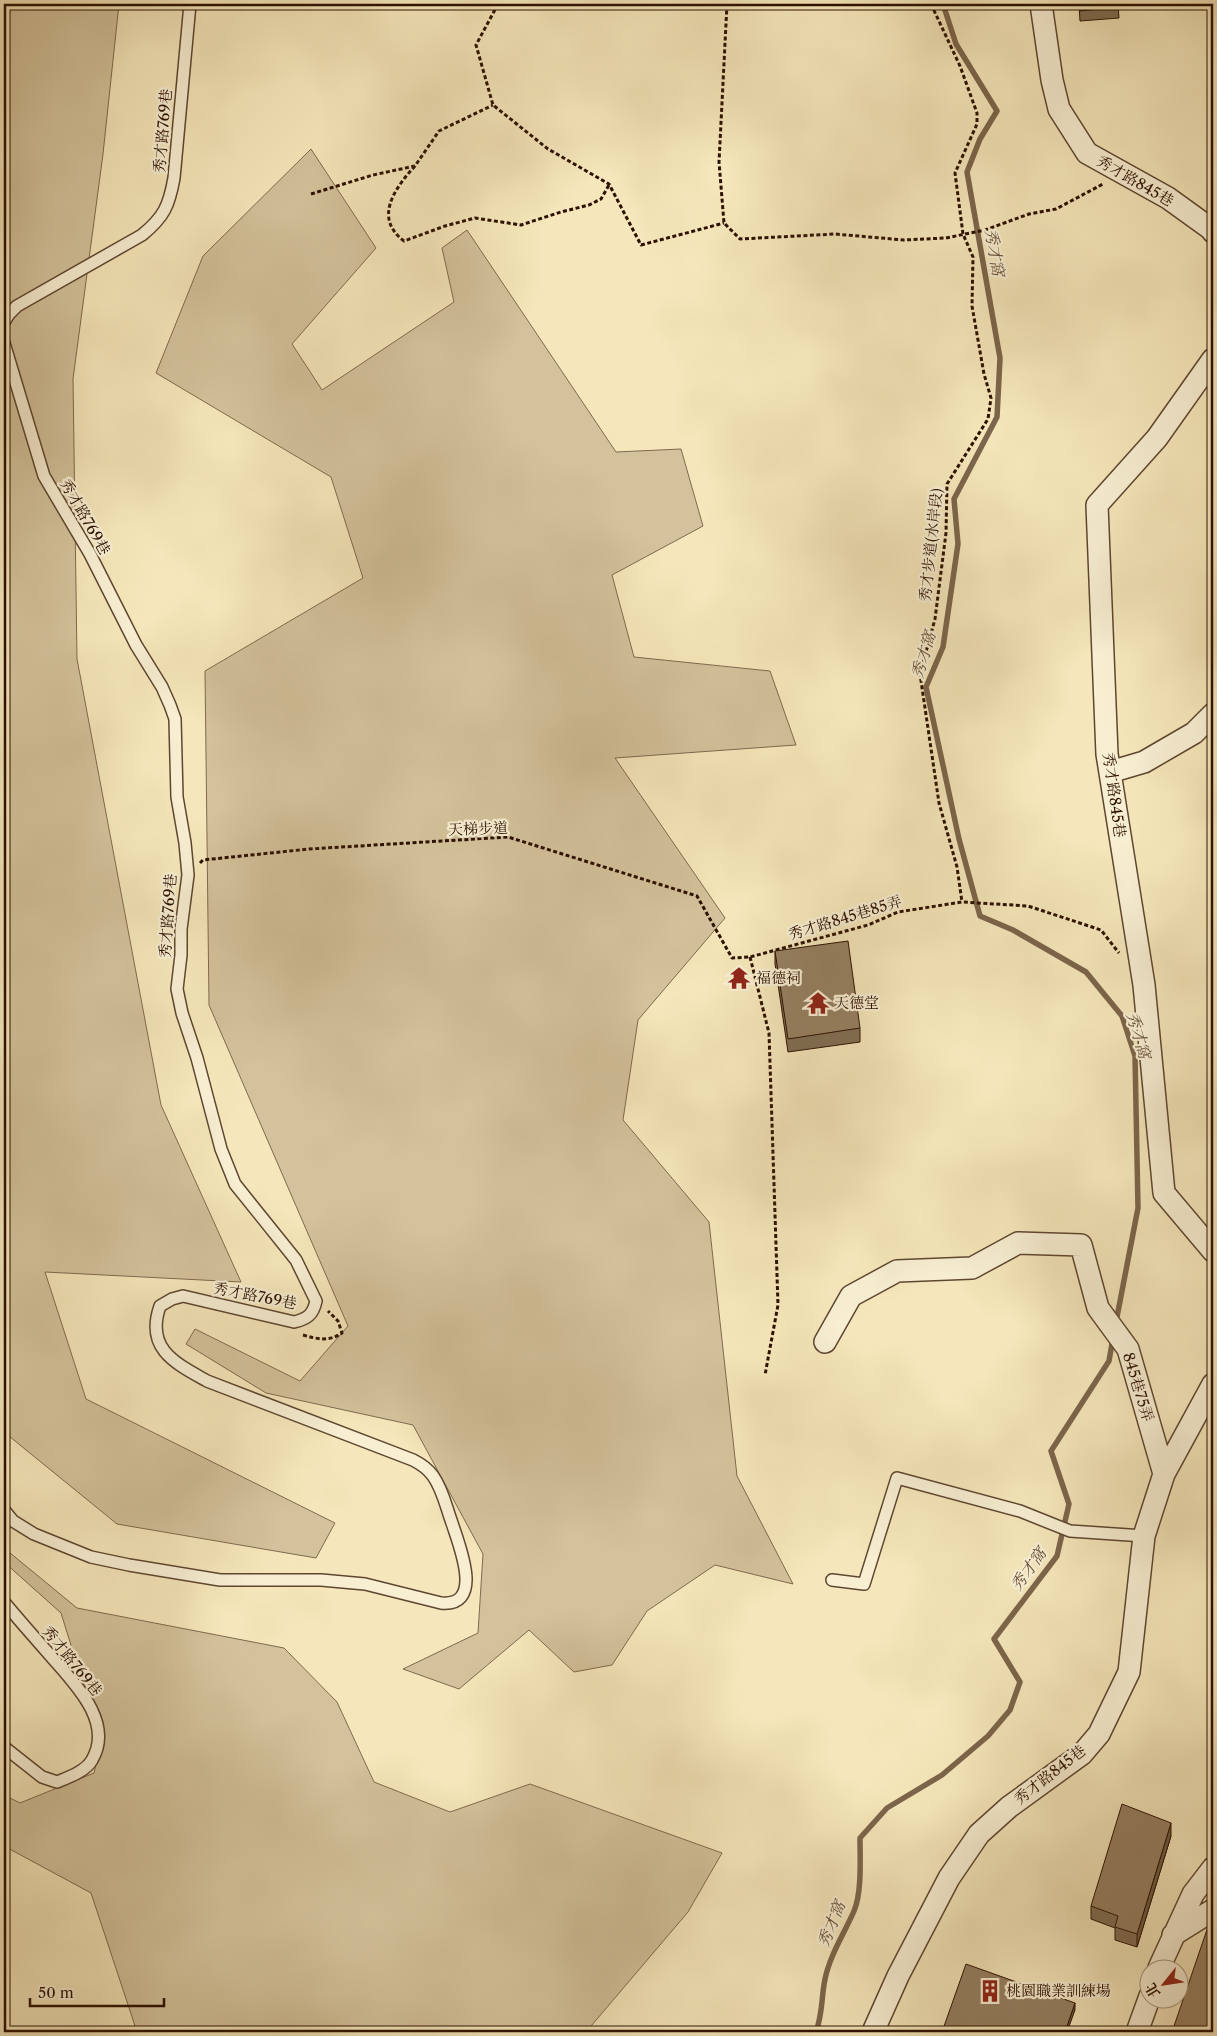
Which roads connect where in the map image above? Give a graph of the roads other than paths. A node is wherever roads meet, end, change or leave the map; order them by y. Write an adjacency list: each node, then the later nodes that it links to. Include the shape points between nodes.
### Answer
1 (190, 4): 4 (lane, 秀才路769巷, via 174,178 166,209 155,225 142,235 18,306)
2 (1042, 5): 3 (street, 秀才路845巷, via 1058,109 1087,153 1168,198)
3 (1213, 232)
4 (4, 322)
5 (4, 343): 13 (lane, 秀才路769巷, via 44,476 90,554 170,705 174,719 177,797 188,876 177,988 182,1014 221,1149 235,1184 296,1260 316,1301 311,1315 294,1322 183,1296 160,1306 156,1318 158,1342 179,1366 207,1382 424,1466 440,1488 464,1559 464,1593 458,1601 446,1604 365,1584 321,1580 220,1580 129,1565 91,1557 34,1534 13,1521)
6 (1213, 359): 8 (street, 秀才路845巷, via 1157,438 1097,505)
7 (1213, 714): 8 (street, via 1194,733 1144,762)
8 (1110, 772): 9 (street, 秀才路845巷, via 1144,985 1164,1193)
9 (1213, 1251)
10 (825, 1342): 12 (street, 845巷75弄, via 851,1296 896,1271 972,1268 1018,1243 1081,1245 1098,1308 1128,1349)
11 (1213, 1384): 12 (street, 秀才路845巷)
12 (1164, 1474): 14 (street, 秀才路845巷)
13 (4, 1510)
14 (1144, 1536): 15 (lane, via 1070,1531 1020,1511 897,1478 864,1584); 23 (street, 秀才路845巷, via 1129,1672 1099,1734 1082,1754 1009,1806 979,1834 949,1878)
15 (832, 1580)
16 (4, 1602): 17 (lane, 秀才路769巷, via 79,1689 93,1712 99,1732 92,1760 84,1768 57,1782 42,1777)
17 (4, 1747)
18 (1213, 1868): 20 (street, via 1193,1894)
19 (1213, 1910): 20 (street)
20 (1173, 1935): 21 (street)
21 (1163, 1958)
22 (1146, 2008): 24 (street)
23 (873, 2032)
24 (1137, 2032)

